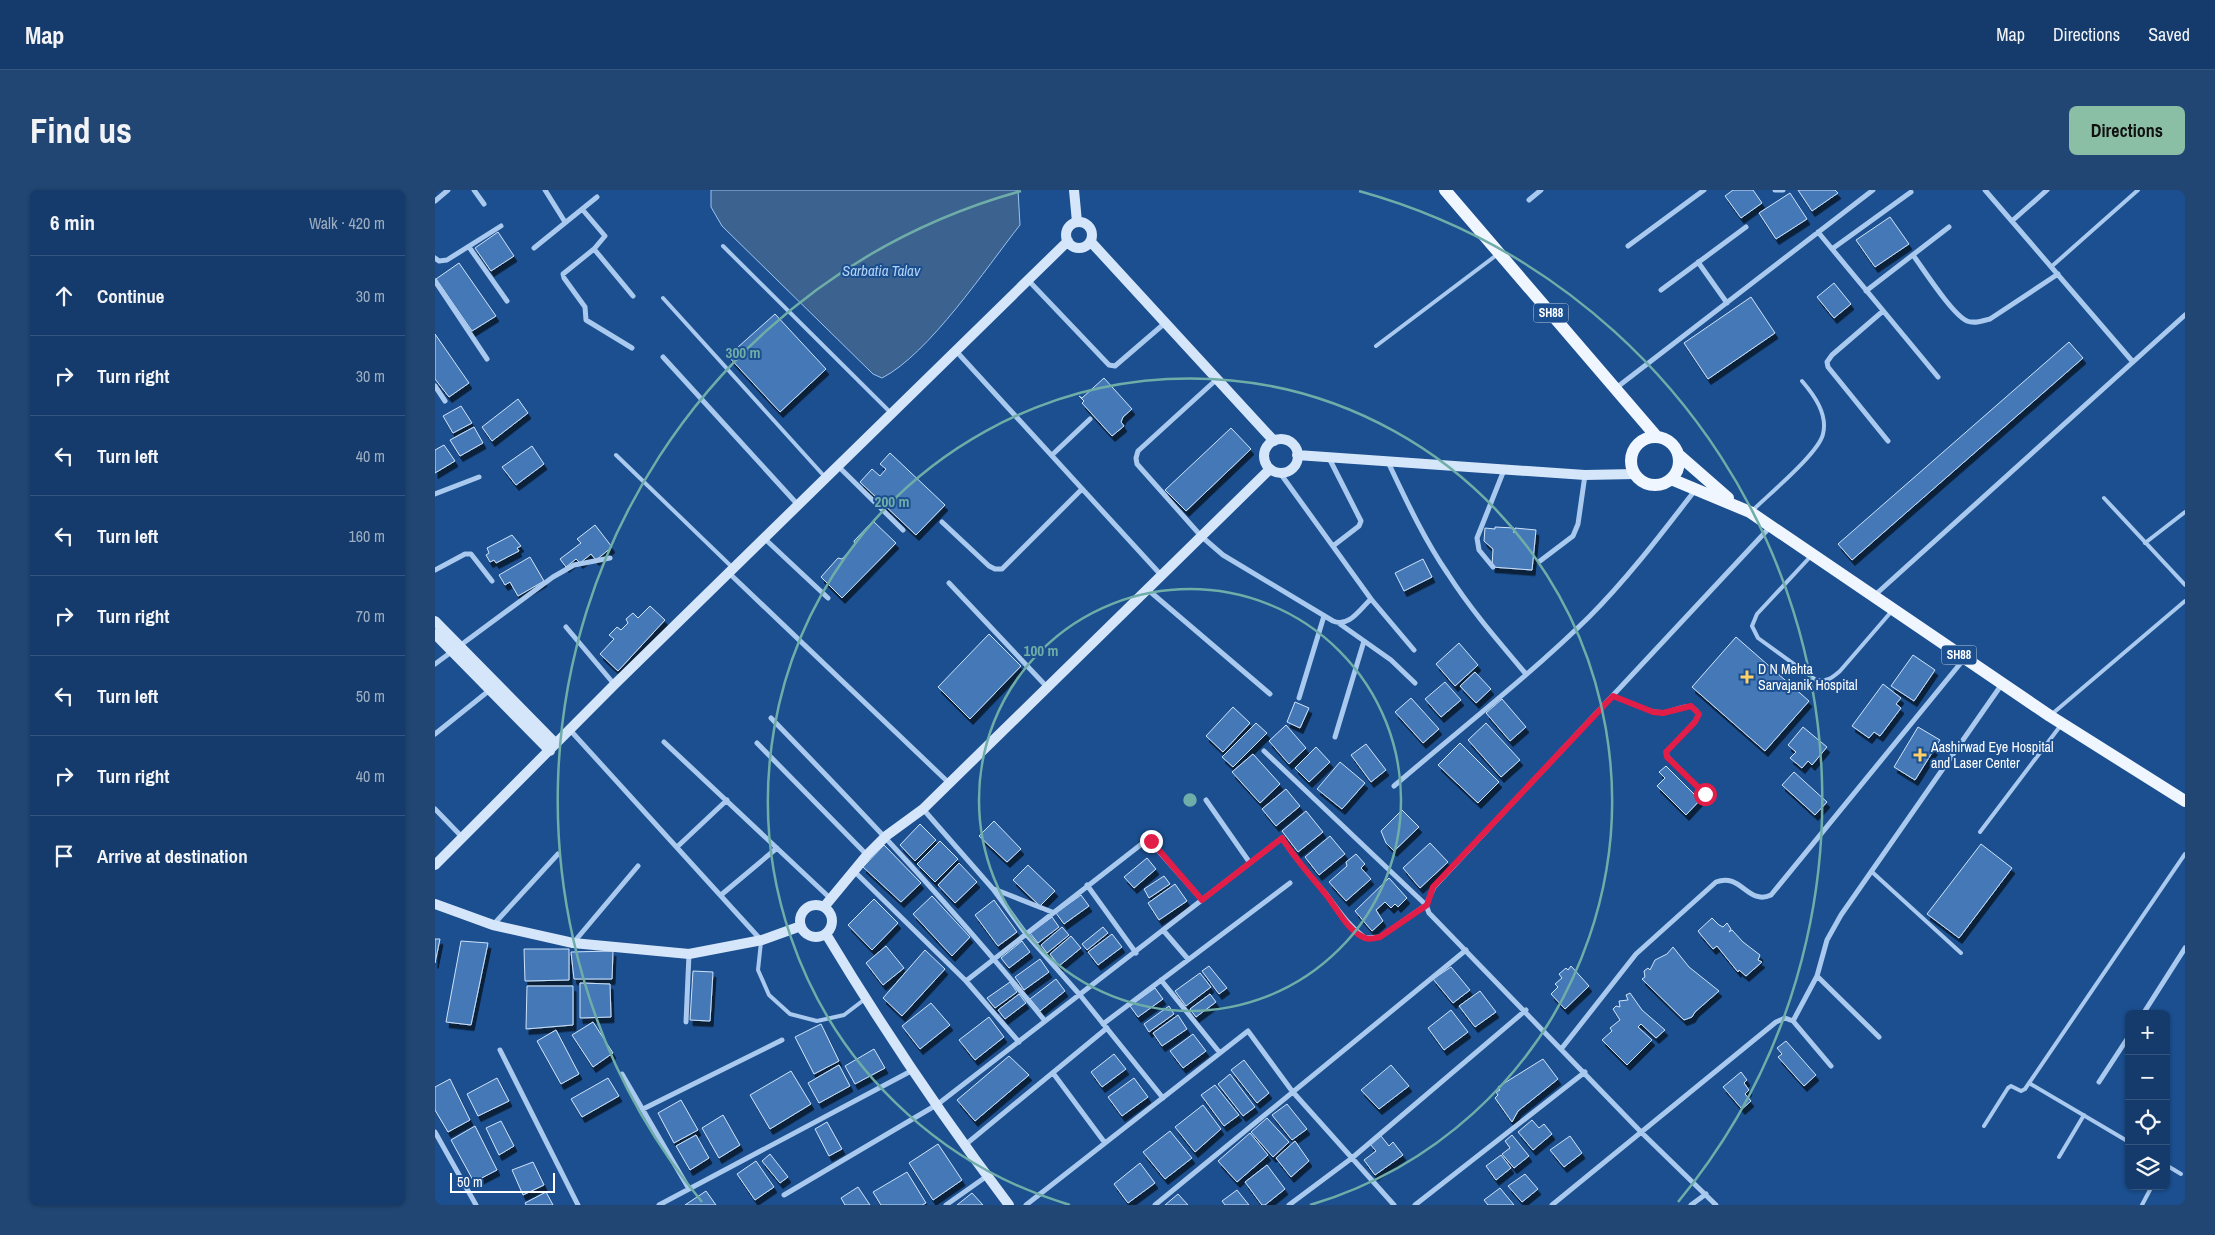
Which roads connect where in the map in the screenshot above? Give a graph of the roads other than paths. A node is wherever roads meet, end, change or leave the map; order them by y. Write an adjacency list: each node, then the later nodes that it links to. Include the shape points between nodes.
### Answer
1 (448, 190): 17 (street)
2 (474, 190): 18 (street)
3 (545, 190): 21 (street)
4 (1074, 190): 22 (main road)
5 (1446, 190): 35 (main road, SH88)
6 (1541, 190): 16 (street)
7 (1704, 190): 30 (street)
8 (1775, 190): 9 (street)
9 (1783, 190)
10 (1873, 190): 26 (street)
11 (1985, 190): 20 (street)
12 (2047, 190): 20 (street)
13 (2138, 190): 39 (lane)
14 (1911, 192): 34 (street)
15 (597, 197): 19 (street)
16 (1529, 200)
17 (435, 201)
18 (484, 204)
19 (582, 209): 21 (street); 33 (street, via 605,236)
20 (2012, 221): 39 (street)
21 (565, 222): 32 (street)
22 (1077, 222): 27 (main road, via 1067,229); 28 (main road, via 1089,226)
23 (501, 226): 31 (street)
24 (1746, 227): 38 (street)
25 (1949, 227): 36 (street)
26 (1818, 232): 34 (street); 48 (street)
27 (1067, 241): 28 (main road, via 1081,248); 41 (main road)
28 (1091, 242): 51 (main road)
29 (723, 246): 64 (lane)
30 (1628, 246)
31 (469, 247): 37 (street, via 447,260); 47 (street)
32 (534, 248)
33 (594, 249): 45 (street); 53 (street, via 563,274 564,278 585,307 586,320)
34 (1832, 249): 44 (street)
35 (1499, 253): 52 (lane); 62 (main road, SH88)
36 (1913, 255): 40 (street, via 1958,315 1969,322 1990,319); 44 (street)
37 (435, 258)
38 (1698, 262): 43 (street); 48 (street)
39 (2051, 267): 40 (street)
40 (2058, 274): 57 (street)
41 (1028, 280): 51 (street, via 1109,365 1115,366); 54 (main road)
42 (435, 282): 56 (street)
43 (1661, 290)
44 (1867, 291): 49 (street)
45 (633, 296)
46 (663, 298): 81 (lane)
47 (507, 301)
48 (1727, 302): 62 (street)
49 (1883, 311): 58 (street); 68 (street, via 1827,362)
50 (2185, 315): 57 (street)
51 (1166, 323): 59 (main road)
52 (1376, 346)
53 (631, 348)
54 (956, 351): 64 (main road); 69 (street)
55 (663, 357): 88 (street)
56 (487, 359)
57 (2133, 362): 109 (street)
58 (1938, 377)
59 (1217, 378): 67 (main road); 94 (street, via 1138,451 1136,458 1137,464)
60 (1803, 381): 89 (lane, via 1815,397 1824,419 1823,434 1817,447)
61 (435, 386): 63 (street)
62 (1616, 388): 66 (main road, SH88)
63 (445, 401)
64 (892, 414): 75 (main road)
65 (1090, 419): 69 (street)
66 (1656, 436): 72 (main road, via 1671,442); 78 (main road, via 1636,445 1631,459)
67 (1274, 440): 70 (main road, via 1290,442); 77 (main road, via 1264,453 1266,464)
68 (1888, 441)
69 (1052, 455): 83 (street)
70 (1297, 455): 73 (main road); 77 (main road, via 1294,466 1285,472)
71 (616, 456): 103 (lane)
72 (1680, 456): 82 (main road, via 1678,468); 87 (main road, SH88)
73 (1328, 457): 74 (main road); 97 (street, via 1361,521)
74 (1388, 462): 76 (main road); 124 (street, via 1447,573 1484,625)
75 (839, 467): 81 (main road); 93 (street)
76 (1504, 470): 79 (main road); 101 (street, via 1477,538 1479,550)
77 (1275, 471): 94 (main road); 97 (street)
78 (1635, 474): 79 (main road); 82 (main road, via 1648,484 1656,485)
79 (1585, 475): 100 (street, via 1578,524 1573,536)
80 (479, 477): 85 (street)
81 (826, 479): 88 (main road)
82 (1671, 479): 84 (main road, SH88)
83 (1082, 489): 91 (street, via 1002,569 989,566); 104 (street)
84 (1696, 489): 87 (main road, SH88); 124 (street, via 1645,554 1589,617)
85 (435, 494)
86 (2103, 498): 96 (lane)
87 (1735, 504): 89 (main road, SH88)
88 (799, 506): 95 (main road)
89 (1750, 512): 92 (main road, SH88)
90 (2185, 512): 96 (lane)
91 (942, 522)
92 (1771, 526): 98 (main road, SH88); 131 (street)
93 (903, 530)
94 (1201, 536): 104 (main road); 114 (street, via 1232,561)
95 (765, 539): 103 (main road); 110 (street)
96 (2145, 542): 107 (lane)
97 (1333, 546): 111 (street)
98 (1811, 556): 109 (main road, SH88); 113 (lane, via 1757,614 1752,626 1758,638 1816,680 1832,678 1840,671)
99 (610, 558): 120 (street, via 574,565 553,577)
100 (1540, 561)
101 (1493, 567)
102 (435, 570): 105 (street, via 471,554)
103 (732, 572): 127 (main road); 143 (street)
104 (1161, 575): 108 (main road)
105 (493, 581)
106 (949, 583): 129 (street)
107 (2185, 585)
108 (1147, 589): 129 (main road); 130 (street)
109 (1873, 597): 113 (main road, SH88)
110 (828, 598)
111 (1371, 599): 116 (street, via 1346,623); 121 (street)
112 (2185, 602): 133 (lane)
113 (1892, 610): 122 (main road, SH88)
114 (1324, 616): 116 (street); 132 (street)
115 (435, 621): 120 (main road)
116 (1340, 624): 119 (street)
117 (566, 627): 127 (street)
118 (435, 634): 120 (main road)
119 (1364, 641): 125 (street); 138 (street)
120 (454, 648): 123 (street); 128 (main road)
121 (1414, 650)
122 (1965, 659): 126 (main road, SH88); 202 (street, via 1771,895 1764,898 1755,896 1732,880 1716,882 1636,954)
123 (435, 664)
124 (1526, 674): 144 (street)
125 (1415, 683)
126 (2002, 684): 133 (main road, SH88); 162 (street)
127 (614, 685): 136 (main road)
128 (493, 687): 137 (street); 141 (main road)
129 (1047, 687): 143 (main road)
130 (1270, 694)
131 (1613, 696): 145 (lane, via 1653,712 1663,713 1691,706 1697,710 1699,714 1695,722 1666,752 1667,757); 171 (street, via 1433,887)
132 (1299, 698)
133 (2050, 716): 135 (main road, SH88)
134 (771, 718): 152 (street)
135 (2062, 724): 148 (main road, SH88); 151 (lane)
136 (571, 730): 141 (main road); 154 (street)
137 (435, 734)
138 (1335, 738)
139 (664, 742): 146 (street)
140 (757, 743): 158 (street)
141 (553, 747): 153 (main road)
142 (1264, 751): 171 (street)
143 (949, 783): 150 (main road)
144 (1394, 786)
145 (1705, 794)
146 (727, 800): 154 (street); 155 (street)
147 (1206, 800): 159 (street)
148 (2185, 801)
149 (435, 809): 153 (street)
150 (923, 809): 152 (main road); 166 (street)
151 (1980, 832)
152 (886, 836): 158 (main road); 185 (street)
153 (463, 839): 160 (main road)
154 (677, 847): 167 (street)
155 (777, 848): 167 (street); 169 (street)
156 (558, 854): 173 (street)
157 (2185, 854): 210 (lane)
158 (867, 855): 163 (main road)
159 (1250, 863): 168 (street); 171 (street, via 1282,838 1343,920 1365,938 1380,937)
160 (435, 865)
161 (638, 866): 179 (street)
162 (1871, 871): 183 (lane); 187 (street, via 1827,940)
163 (855, 872): 169 (main road); 189 (street)
164 (1290, 883): 186 (street)
165 (1087, 885): 168 (street, via 1148,839); 172 (street); 182 (street)
166 (993, 888): 172 (street); 177 (street)
167 (721, 895): 178 (street)
168 (1202, 900): 175 (street)
169 (827, 903): 174 (main road, via 805,909 800,917); 176 (main road, via 833,920)
170 (435, 904): 173 (main road)
171 (1427, 905): 181 (street, via 1429,913)
172 (1053, 912): 177 (street)
173 (493, 925): 179 (main road)
174 (801, 926): 176 (main road, via 811,937); 178 (main road)
175 (1163, 930): 182 (street); 186 (street)
176 (826, 934): 191 (main road)
177 (1026, 934): 185 (street); 190 (street)
178 (762, 940): 184 (main road); 191 (lane, via 758,970 769,995 790,1014 817,1021 844,1015)
179 (573, 942): 184 (main road)
180 (2185, 948): 193 (street)
181 (1466, 950): 192 (street); 212 (street)
182 (1135, 953): 190 (street)
183 (1961, 953)
184 (689, 954): 196 (street)
185 (995, 958): 189 (street); 194 (street)
186 (1188, 959): 188 (street)
187 (1817, 976): 195 (street); 198 (street)
188 (1161, 980): 197 (street); 204 (street)
189 (966, 981): 200 (street)
190 (1080, 995): 194 (street); 197 (street)
191 (865, 998): 206 (main road)
192 (1526, 1010): 202 (street); 224 (street)
193 (2146, 1010)
194 (1045, 1021): 200 (street)
195 (1793, 1021): 205 (street); 219 (street, via 1785,1018 1776,1022)
196 (686, 1022)
197 (1105, 1026): 208 (street); 213 (street)
198 (1879, 1036)
199 (782, 1040): 215 (street)
200 (1019, 1042): 214 (street)
201 (2125, 1042): 211 (street)
202 (1561, 1048): 207 (street)
203 (500, 1050): 233 (street)
204 (1220, 1053): 212 (street, via 1248,1031); 213 (street)
205 (1831, 1066)
206 (913, 1070): 214 (main road); 228 (street)
207 (1585, 1072): 219 (street); 241 (street)
208 (1053, 1073): 221 (street); 222 (street)
209 (622, 1074): 215 (street)
210 (2029, 1082): 216 (lane); 217 (lane, via 2021,1091 2011,1086 2008,1088)
211 (2099, 1082)
212 (1293, 1091): 224 (street); 238 (street)
213 (1163, 1098): 221 (street)
214 (938, 1104): 222 (main road); 231 (street)
215 (643, 1109): 228 (street)
216 (2084, 1115): 220 (lane); 223 (lane)
217 (1984, 1126)
218 (435, 1132): 232 (street)
219 (1641, 1132): 230 (street); 242 (street)
220 (2125, 1140)
221 (1105, 1143): 237 (street)
222 (965, 1145): 227 (main road)
223 (2059, 1157)
224 (1352, 1158): 239 (street); 240 (street)
225 (2170, 1167): 226 (lane)
226 (2181, 1174)
227 (987, 1176): 235 (street); 236 (main road)
228 (689, 1189): 234 (street)
229 (2150, 1190): 245 (lane)
230 (1706, 1194): 243 (street); 244 (street)
231 (784, 1195)
232 (476, 1205)
233 (578, 1205)
234 (659, 1205)
235 (946, 1205)
236 (1009, 1205)
237 (1025, 1205)
238 (1155, 1205)
239 (1289, 1205)
240 (1393, 1205)
241 (1415, 1205)
242 (1552, 1205)
243 (1691, 1205)
244 (1716, 1205)
245 (2142, 1205)

